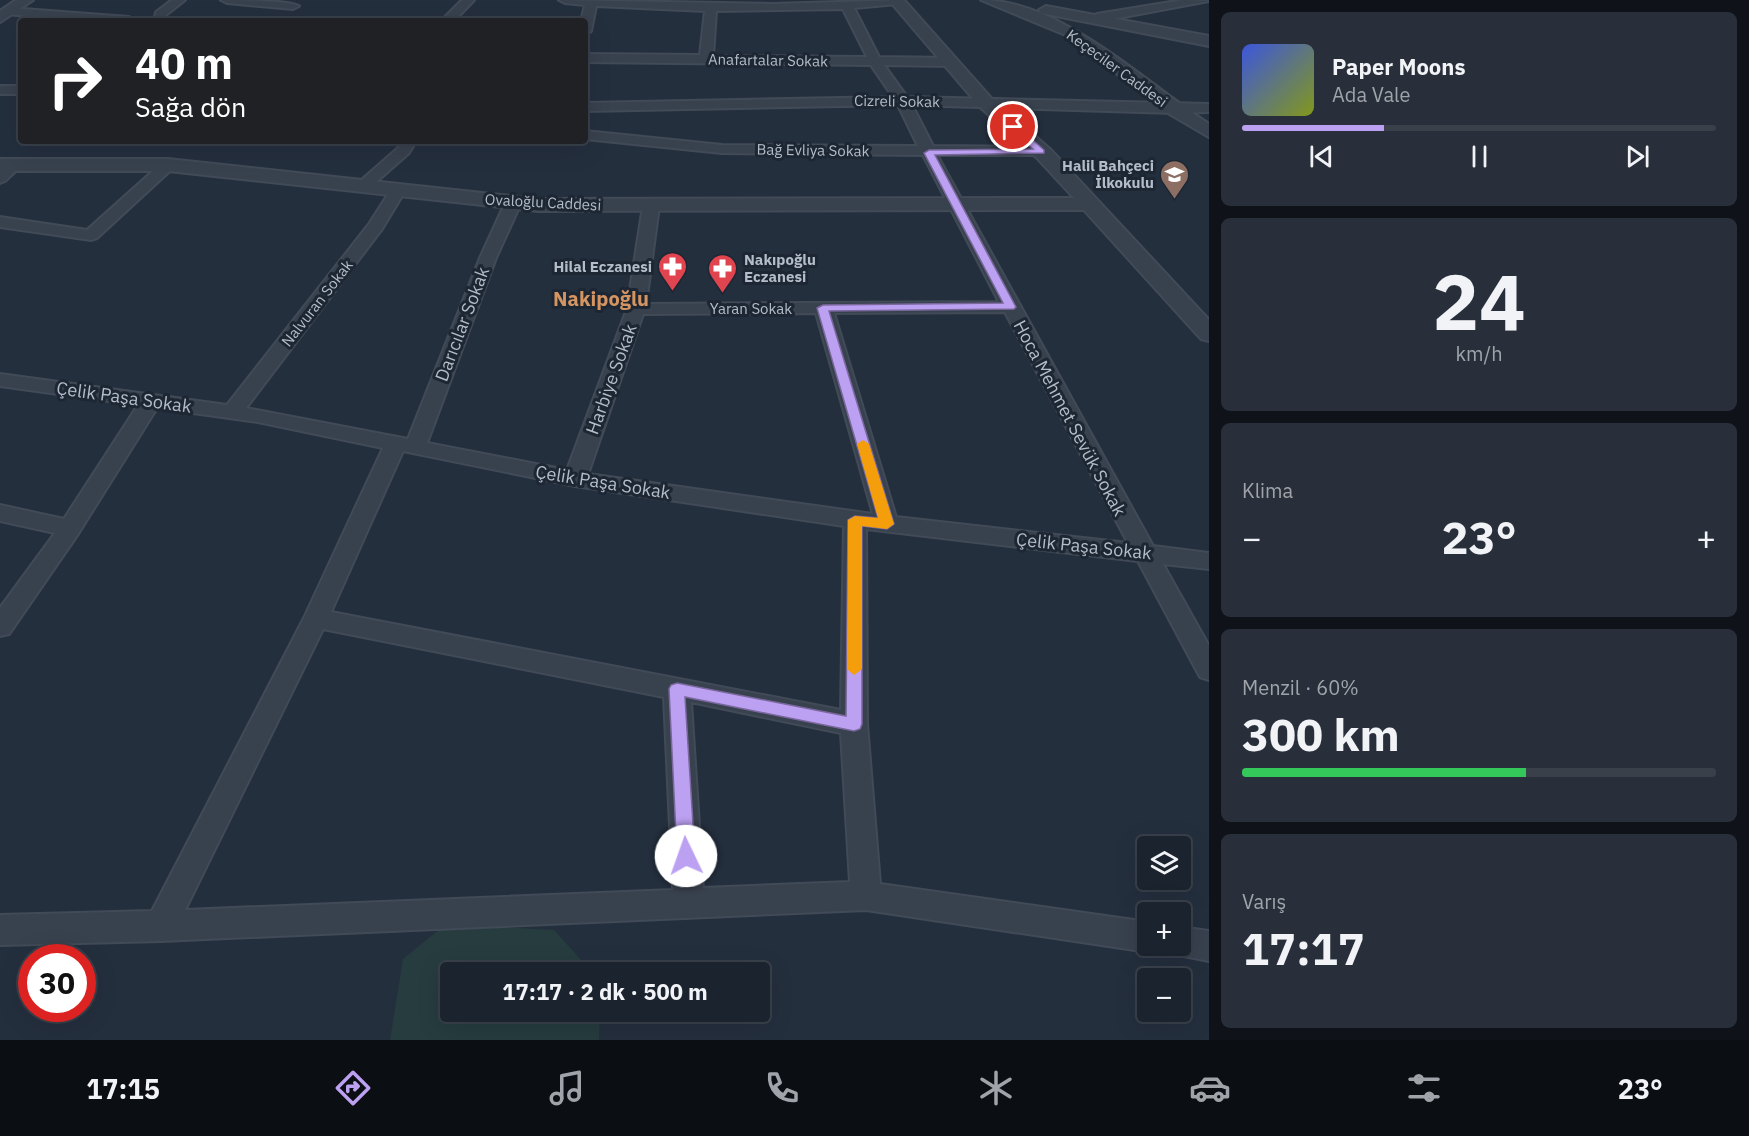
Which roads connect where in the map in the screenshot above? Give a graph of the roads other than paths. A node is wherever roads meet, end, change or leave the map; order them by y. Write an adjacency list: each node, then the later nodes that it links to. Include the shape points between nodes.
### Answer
1 (26, 0): 17 (street)
2 (179, 0): 20 (street)
3 (227, 0): 13 (street)
4 (468, 0): 21 (street)
5 (565, 0): 11 (street)
6 (988, 0): 24 (street, Keçeciler Caddesi)
7 (997, 0): 14 (street)
8 (1020, 0): 14 (street)
9 (1204, 0): 23 (street)
10 (896, 1): 15 (street); 29 (street)
11 (591, 2): 12 (street); 22 (street)
12 (647, 2): 16 (street)
13 (297, 3): 18 (street)
14 (1036, 4): 23 (street); 24 (street)
15 (848, 6): 16 (street); 28 (street, Hoca Mehmet Sevük Sokak)
16 (711, 7): 27 (street)
17 (5, 15): 19 (street)
18 (280, 16)
19 (67, 18)
20 (160, 18)
21 (450, 18)
22 (588, 18)
23 (1097, 18): 24 (street, via 1075,22); 25 (street)
24 (1072, 33): 36 (street, Keçeciler Caddesi)
25 (1209, 41)
26 (588, 58): 27 (street, Anafartalar Sokak)
27 (706, 59): 28 (street, Anafartalar Sokak)
28 (875, 61): 29 (street, Anafartalar Sokak); 32 (street, Hoca Mehmet Sevük Sokak)
29 (952, 62): 33 (street)
30 (0, 90): 31 (street)
31 (18, 90)
32 (903, 101): 33 (street, Cizreli Sokak); 34 (street, Cizreli Sokak); 41 (street, Hoca Mehmet Sevük Sokak)
33 (986, 102): 36 (street, Cizreli Sokak); 40 (street)
34 (588, 107)
35 (1209, 108): 36 (street, Cizreli Sokak)
36 (1174, 110): 37 (street, Keçeciler Caddesi)
37 (1209, 132)
38 (588, 135): 41 (street, Bağ Evliya Sokak, via 722,149)
39 (407, 144): 45 (street)
40 (1041, 152): 41 (street, Bağ Evliya Sokak); 49 (street)
41 (929, 153): 48 (street, Hoca Mehmet Sevük Sokak)
42 (7, 165): 43 (street, Ovaloğlu Caddesi); 44 (street)
43 (168, 165): 45 (street, Ovaloğlu Caddesi); 51 (street, via 91,234)
44 (0, 178)
45 (362, 187): 46 (street, Ovaloğlu Caddesi)
46 (397, 191): 47 (street, Ovaloğlu Caddesi); 58 (street, Nalvuran Sokak, via 376,226)
47 (513, 203): 50 (street, Ovaloğlu Caddesi); 59 (street, Darıcılar Sokak)
48 (955, 204): 49 (street, Ovaloğlu Caddesi); 50 (street, Ovaloğlu Caddesi); 52 (street, Hoca Mehmet Sevük Sokak)
49 (1088, 204): 55 (street)
50 (651, 206): 54 (street, Harbiye Sokak)
51 (0, 222)
52 (1010, 307): 53 (street, Yaran Sokak); 65 (street, Hoca Mehmet Sevük Sokak)
53 (823, 308): 54 (street, Yaran Sokak); 63 (street)
54 (636, 309): 60 (street, Harbiye Sokak)
55 (1209, 334)
56 (0, 380): 57 (street, Çelik Paşa Sokak)
57 (151, 401): 58 (street, Çelik Paşa Sokak); 64 (street)
58 (232, 412): 59 (street, Çelik Paşa Sokak)
59 (405, 445): 60 (street, Çelik Paşa Sokak); 67 (street, Darıcılar Sokak)
60 (575, 479): 62 (street, Çelik Paşa Sokak)
61 (0, 513): 64 (street)
62 (855, 520): 63 (street, Çelik Paşa Sokak); 71 (street)
63 (887, 524): 65 (street, Çelik Paşa Sokak)
64 (70, 528): 68 (street)
65 (1143, 553): 66 (street, Çelik Paşa Sokak); 69 (street, Hoca Mehmet Sevük Sokak)
66 (1209, 561)
67 (316, 618): 70 (street); 74 (street, Darıcılar Sokak)
68 (0, 627)
69 (1209, 670)
70 (677, 689): 71 (street); 73 (street)
71 (854, 724): 72 (street)
72 (867, 896): 73 (street); 76 (street)
73 (689, 904): 74 (street)
74 (161, 926): 75 (street)
75 (0, 930)
76 (1137, 935)
77 (1191, 944): 78 (street)
78 (1209, 946)

